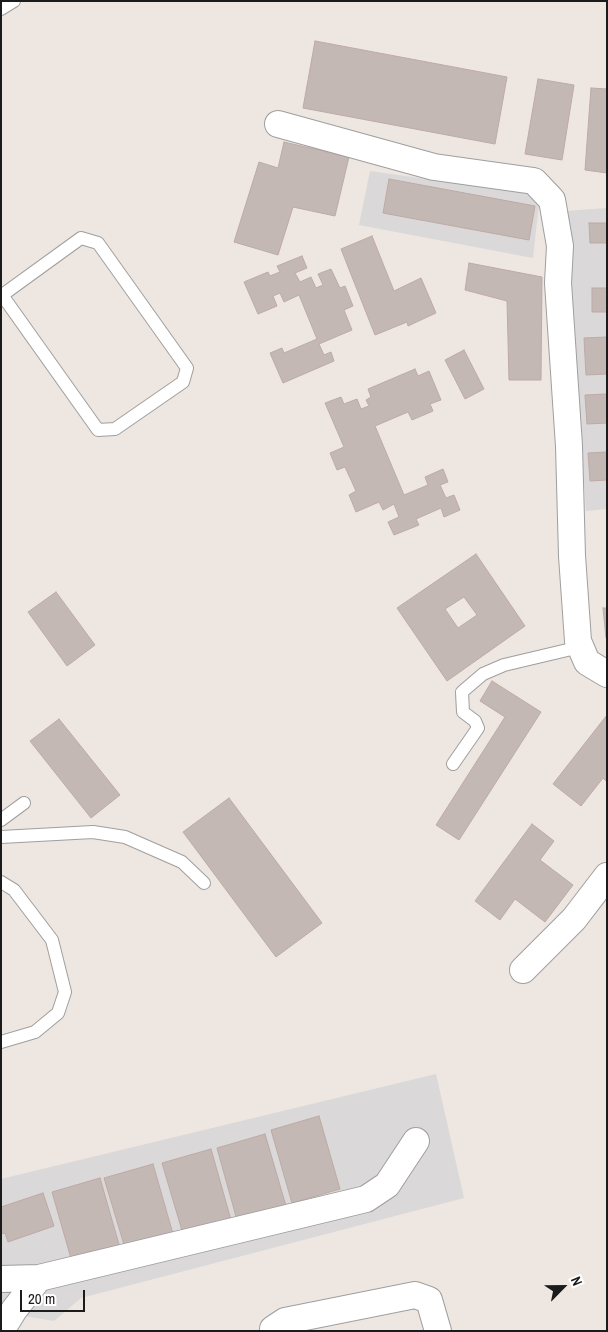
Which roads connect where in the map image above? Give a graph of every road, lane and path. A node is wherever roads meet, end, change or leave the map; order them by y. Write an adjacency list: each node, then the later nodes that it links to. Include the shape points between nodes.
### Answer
1 (14, 1): 2 (lane)
2 (1, 9)
3 (278, 124): 5 (street, via 434,167 534,181 552,200 560,246 558,283)
4 (2, 295): 4 (lane, via 81,238 98,243 187,368 183,382 115,429 98,430)
5 (580, 647): 6 (street, via 587,662); 7 (lane, via 504,665 483,674 462,692 463,712 475,721 478,728)
6 (607, 674)
7 (454, 764)
8 (24, 803): 9 (lane)
9 (1, 820)
10 (1, 837): 13 (lane, via 93,832 125,837 182,862)
11 (607, 876): 14 (street, via 574,919)
12 (1, 882): 15 (lane, via 14,890 52,940 65,992 58,1013 35,1032)
13 (204, 883)
14 (523, 970)
15 (1, 1042)
16 (416, 1141): 17 (street, via 387,1185 366,1199)
17 (40, 1278): 18 (street); 19 (street)
18 (1, 1279)
19 (2, 1331)
20 (273, 1331): 21 (street, via 286,1322 415,1295 429,1300)
21 (438, 1331)

